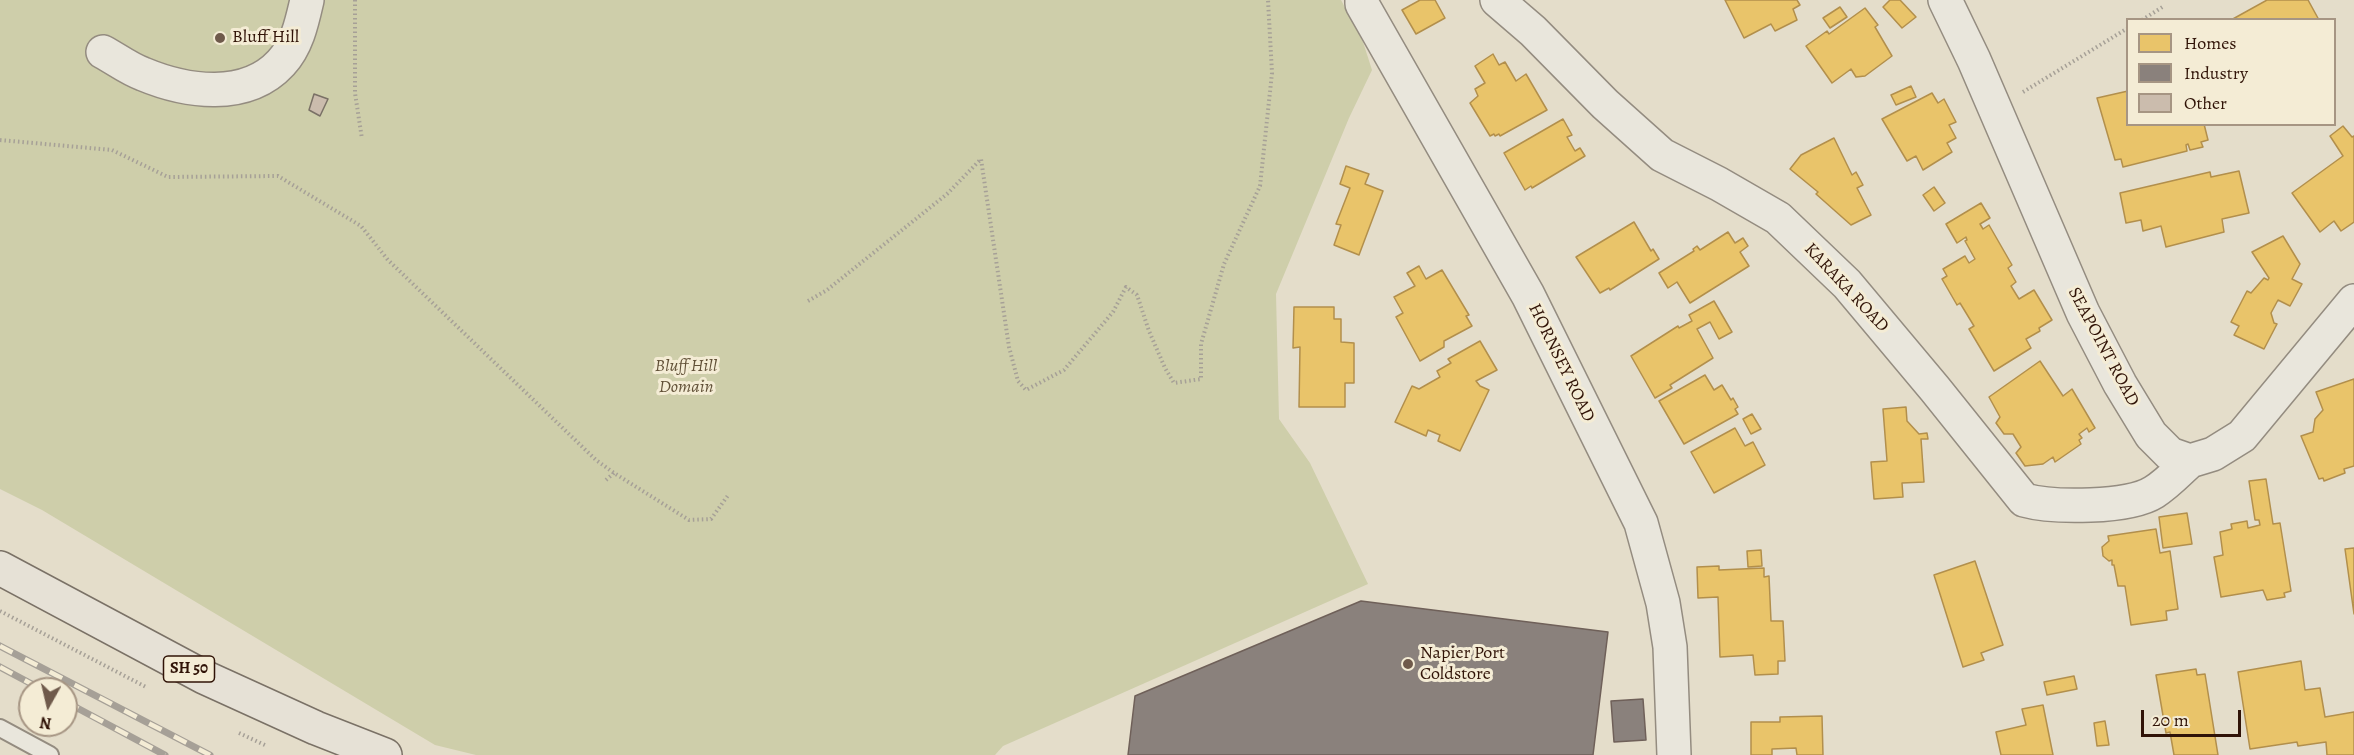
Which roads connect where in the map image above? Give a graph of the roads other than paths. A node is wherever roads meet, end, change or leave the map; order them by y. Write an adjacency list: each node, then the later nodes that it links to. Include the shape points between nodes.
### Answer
1 (307, 0): 5 (street, via 300,29 281,63 260,79 236,89 193,88 166,82 141,74)
2 (1362, 0): 12 (street, HORNSEY ROAD, via 1528,295 1641,523 1670,647)
3 (1497, 0): 7 (street, KARAKA ROAD, via 1662,155 1779,218 1847,284 2024,500 2081,506 2137,499 2154,492)
4 (1945, 0): 7 (street, SEAPOINT ROAD, via 2083,313 2120,384 2151,435 2170,454)
5 (103, 52)
6 (2354, 301): 7 (street, via 2242,436 2213,454)
7 (2190, 461)
8 (0, 568): 11 (highway, SH 50, via 204,676)
9 (0, 728): 10 (lane)
10 (50, 755)
11 (385, 755)
12 (1674, 755)

